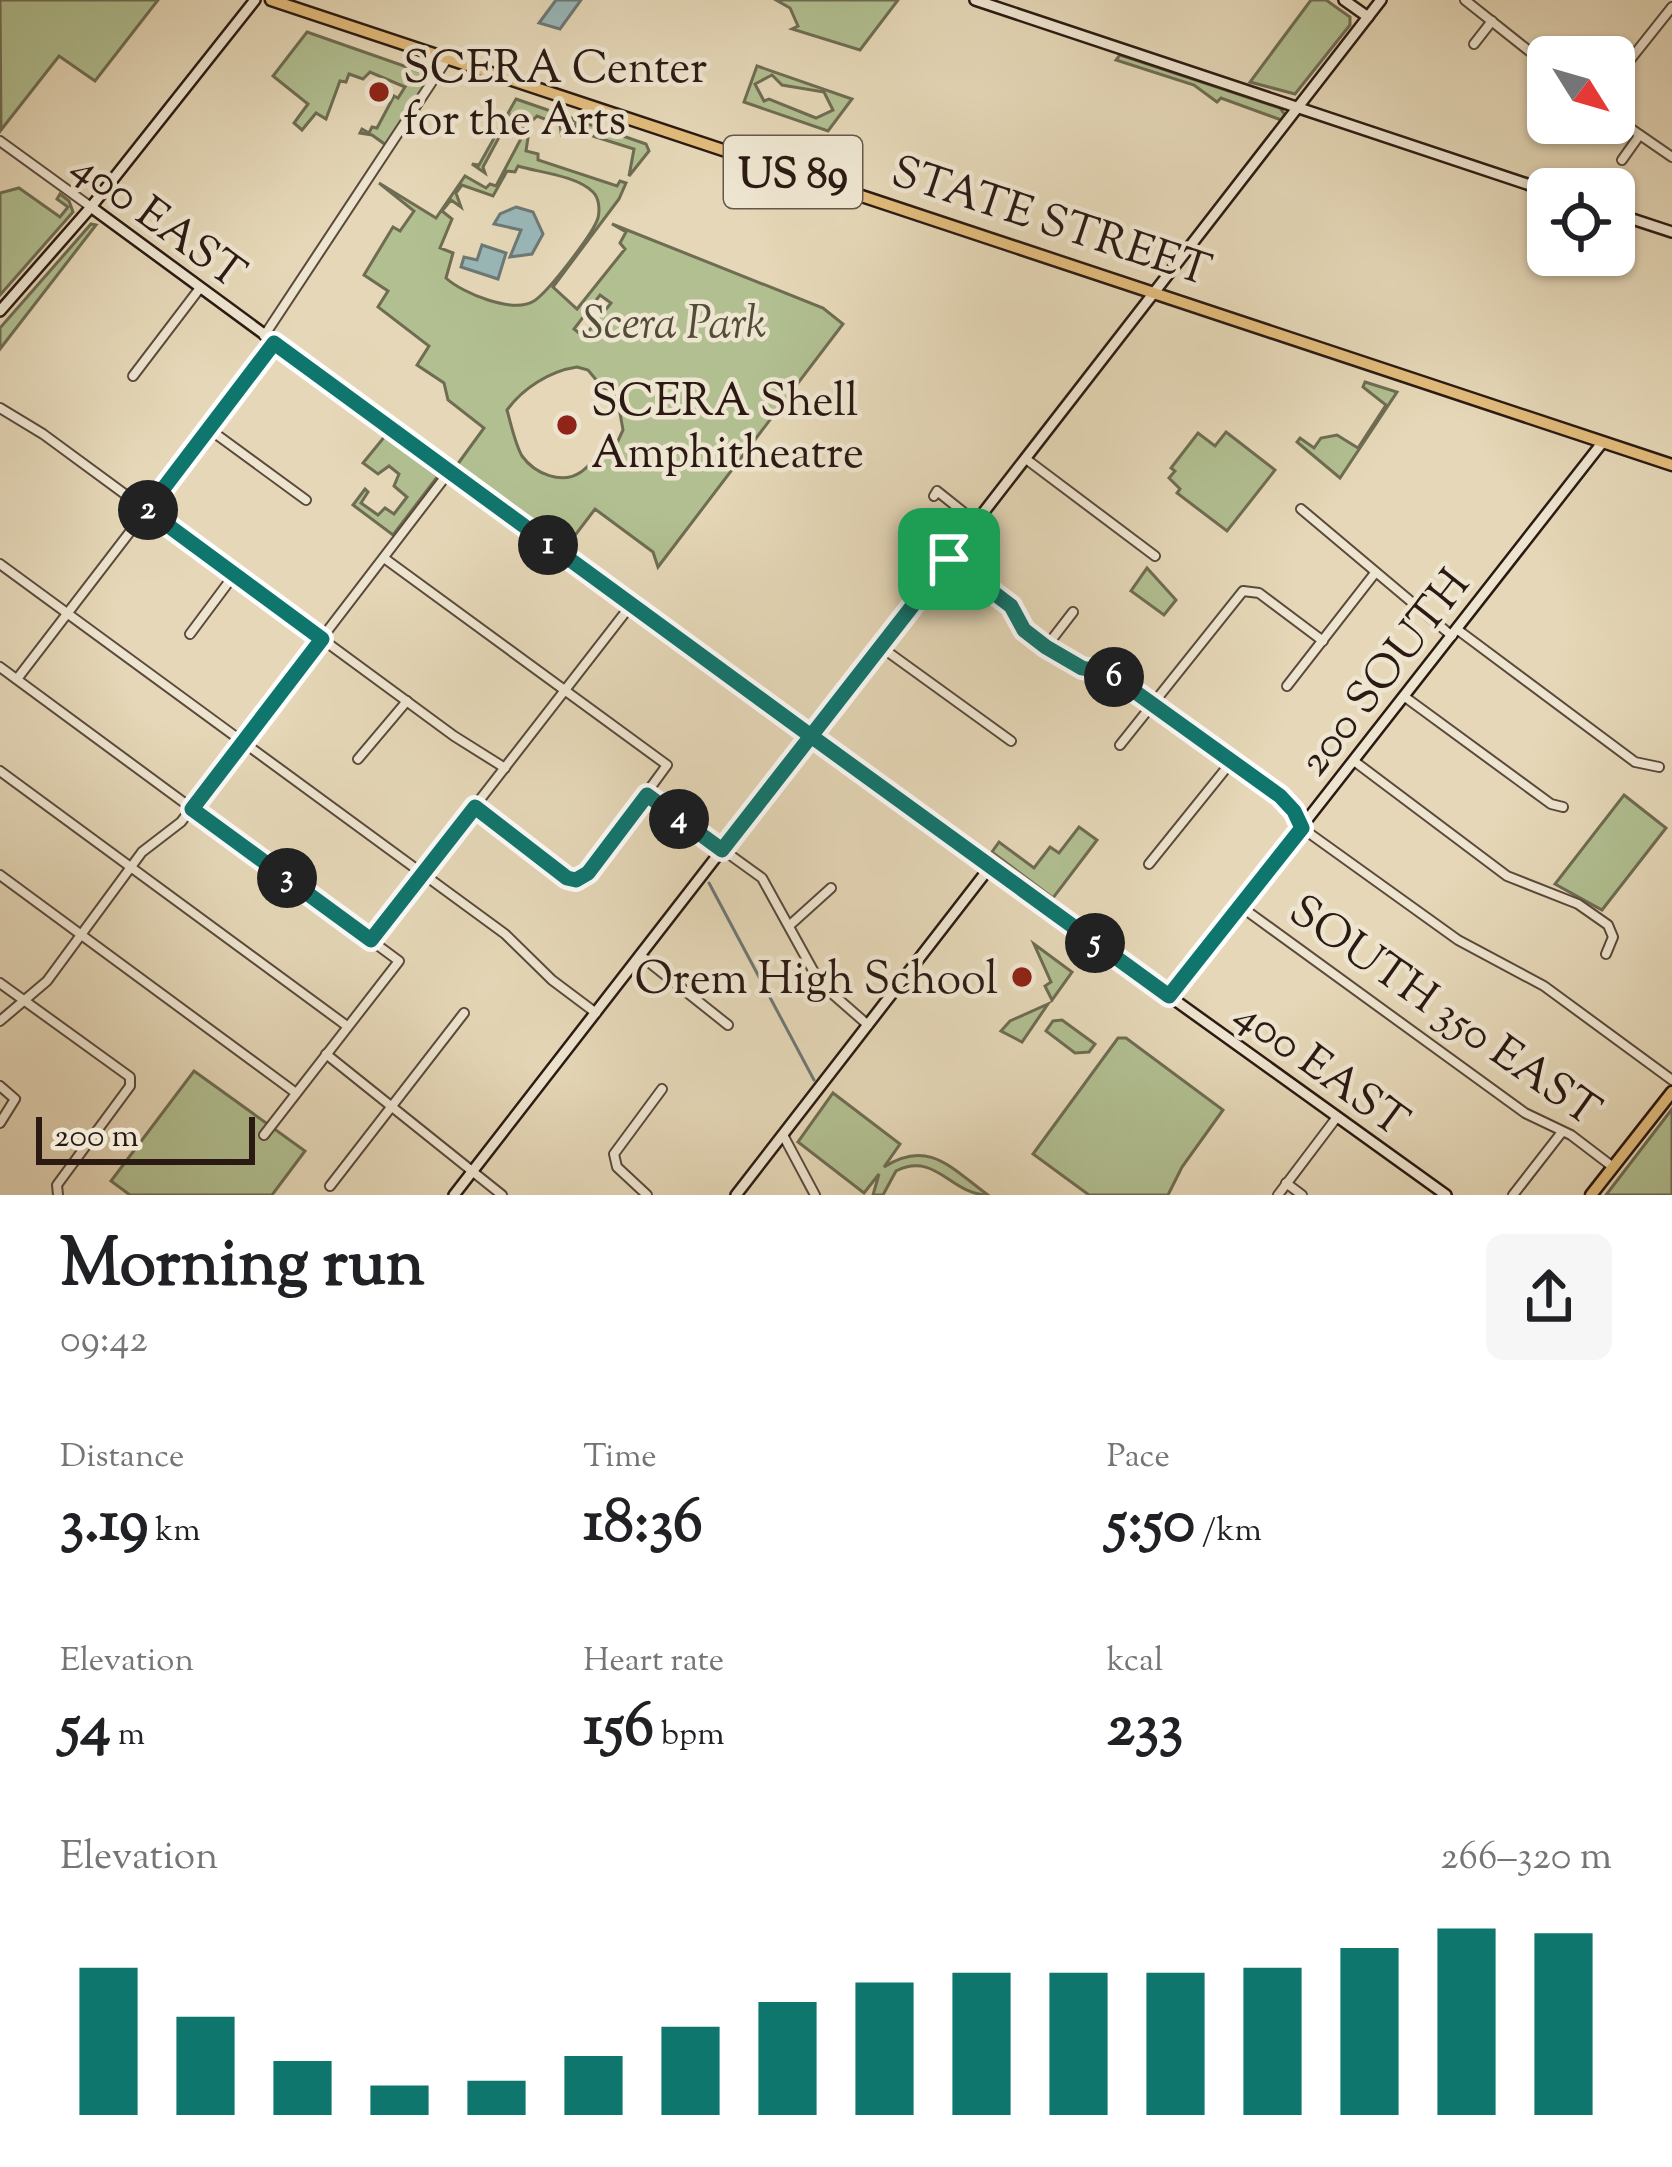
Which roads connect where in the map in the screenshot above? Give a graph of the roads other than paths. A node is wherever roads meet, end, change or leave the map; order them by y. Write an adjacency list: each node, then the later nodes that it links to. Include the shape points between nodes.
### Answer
1 (256, 0): 21 (street)
2 (271, 0): 13 (main road, STATE STREET / US 89)
3 (974, 0): 14 (street)
4 (1344, 0): 8 (street)
5 (1381, 0): 8 (street)
6 (1465, 0): 9 (street)
7 (1672, 7): 12 (street)
8 (1368, 17): 14 (street)
9 (1492, 21): 10 (street); 11 (street)
10 (1474, 44)
11 (1527, 49)
12 (1635, 54)
13 (447, 59): 25 (main road, STATE STREET / US 89); 27 (street)
14 (1300, 108): 20 (street); 25 (street)
15 (1635, 133): 16 (street)
16 (1639, 136): 18 (street); 19 (street)
17 (0, 141): 21 (street, 400 EAST)
18 (1671, 154)
19 (1622, 160)
20 (1527, 184)
21 (91, 208): 24 (street, 400 EAST); 26 (street)
22 (1635, 220): 23 (street)
23 (1672, 232)
24 (200, 288): 27 (street, 400 EAST); 29 (street)
25 (1156, 291): 32 (main road, STATE STREET / US 89); 33 (street)
26 (0, 311)
27 (264, 336): 28 (street, 400 EAST)
28 (274, 343): 31 (street); 35 (street, 400 EAST)
29 (133, 376)
30 (0, 408): 39 (street)
31 (209, 429): 37 (street); 39 (street)
32 (1602, 442): 34 (main road, STATE STREET / US 89); 50 (street, 200 SOUTH)
33 (1026, 459): 40 (street); 41 (street)
34 (1672, 465)
35 (449, 472): 42 (street); 47 (street, 400 EAST)
36 (934, 496): 40 (street)
37 (306, 500)
38 (1301, 509): 45 (street)
39 (147, 510): 46 (street); 49 (street)
40 (977, 523): 43 (street)
41 (1155, 556)
42 (384, 558): 52 (street); 59 (street)
43 (949, 559): 54 (street); 55 (street, via 1011,606)
44 (0, 564): 49 (street)
45 (1375, 573): 50 (street); 53 (street)
46 (234, 575): 51 (street); 52 (street)
47 (632, 605): 59 (street); 63 (street, 400 EAST)
48 (1073, 611): 55 (street)
49 (68, 614): 57 (street); 65 (street)
50 (1455, 633): 60 (street, 200 SOUTH); 70 (street, via 1635,762)
51 (190, 634)
52 (322, 639): 61 (street); 65 (street)
53 (1323, 641): 58 (street); 62 (street, via 1246,590)
54 (881, 646): 63 (street); 64 (street)
55 (1046, 647): 62 (street, via 1109,673)
56 (0, 667): 57 (street)
57 (17, 680): 76 (street)
58 (1287, 686)
59 (565, 690): 71 (street); 73 (street, via 667,765)
60 (1405, 697): 69 (street, 200 SOUTH); 75 (street)
61 (407, 701): 67 (street); 71 (street)
62 (1152, 704): 66 (street); 68 (street)
63 (811, 736): 78 (street); 81 (street, 400 EAST)
64 (1011, 741)
65 (243, 742): 76 (street); 82 (street)
66 (1120, 745)
67 (358, 758)
68 (1232, 761): 77 (street, via 1288,803); 79 (street)
69 (1354, 761): 77 (street, 200 SOUTH); 89 (street, via 1508,876 1608,925)
70 (1659, 767)
71 (505, 768): 74 (street)
72 (0, 771): 80 (street)
73 (647, 795): 74 (street, via 579,880); 78 (street)
74 (475, 807): 82 (street)
75 (1563, 807)
76 (192, 809): 80 (street); 88 (street)
77 (1302, 828): 85 (street, 200 SOUTH); 101 (street)
78 (722, 850): 86 (street, via 762,878); 90 (street)
79 (1149, 864)
80 (130, 867): 87 (street); 99 (street)
81 (990, 867): 92 (street, 400 EAST); 97 (street)
82 (423, 874): 88 (street); 95 (street)
83 (0, 875): 87 (street)
84 (831, 888): 86 (street)
85 (1240, 906): 92 (street, 200 SOUTH); 109 (street, SOUTH 350 EAST)
86 (790, 925): 97 (street, via 820,983)
87 (81, 934): 93 (street); 105 (street)
88 (371, 940): 99 (street, via 399,961)
89 (1606, 954)
90 (640, 955): 95 (street); 98 (street)
91 (0, 983): 93 (street)
92 (1169, 996): 107 (street, 400 EAST)
93 (26, 1001): 96 (street); 116 (street, via 130,1077 57,1185)
94 (464, 1012): 106 (street)
95 (596, 1012): 113 (street)
96 (0, 1021)
97 (868, 1024): 111 (street)
98 (728, 1025)
99 (347, 1026): 100 (street)
100 (326, 1054): 105 (street); 106 (street)
101 (1672, 1080)
102 (0, 1086): 108 (street, via 15,1099)
103 (662, 1089): 119 (street, via 614,1160)
104 (1672, 1092): 112 (main road)
105 (296, 1093): 110 (street)
106 (393, 1105): 113 (street); 115 (street)
107 (1337, 1117): 114 (street); 124 (street, 400 EAST)
108 (0, 1123)
109 (1562, 1132): 112 (street, SOUTH 350 EAST); 125 (street)
110 (264, 1135)
111 (783, 1135): 120 (street); 121 (street)
112 (1613, 1167): 126 (main road)
113 (472, 1172): 117 (street); 118 (street)
114 (1286, 1184): 122 (street); 123 (street)
115 (330, 1186)
116 (58, 1195)
117 (454, 1195)
118 (502, 1195)
119 (647, 1195)
120 (736, 1195)
121 (815, 1195)
122 (1278, 1195)
123 (1302, 1195)
124 (1446, 1195)
125 (1513, 1195)
126 (1591, 1195)

